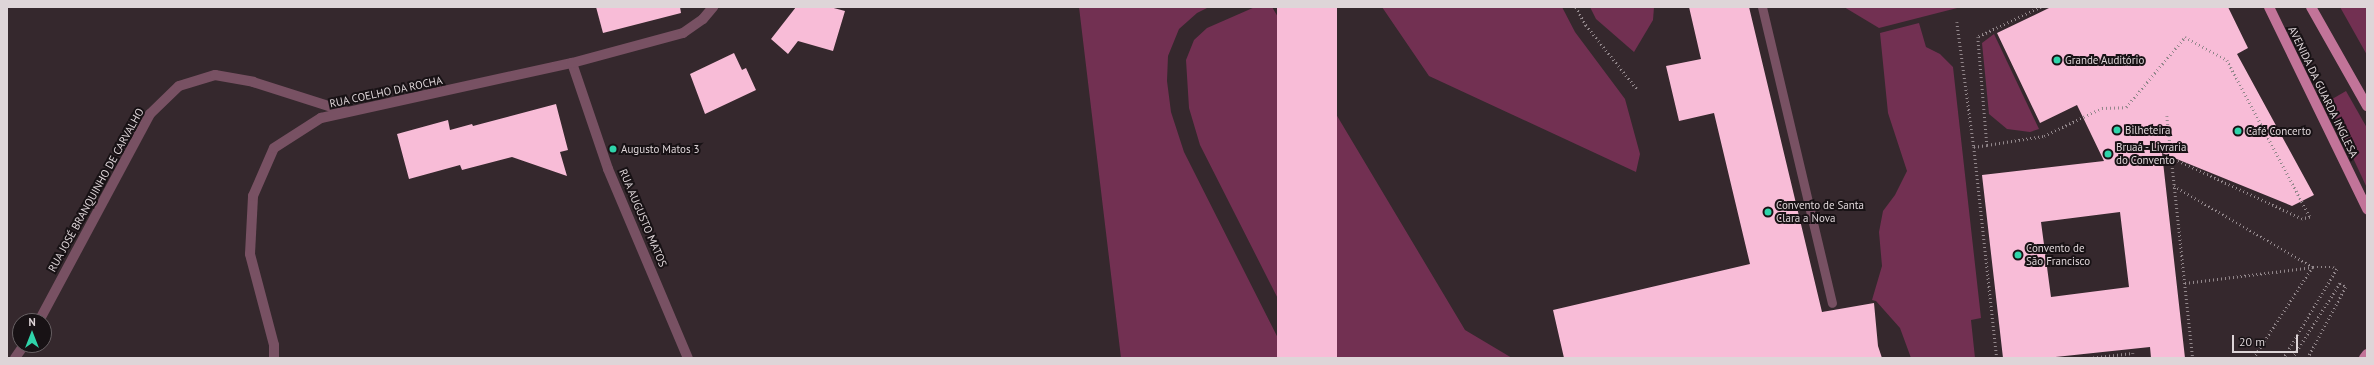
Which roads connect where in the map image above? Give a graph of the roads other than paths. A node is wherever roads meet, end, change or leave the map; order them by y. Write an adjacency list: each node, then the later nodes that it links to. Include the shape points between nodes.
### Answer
1 (713, 7): 5 (street, RUA COELHO DA ROCHA, via 683,33)
2 (1762, 7): 9 (lane)
3 (2269, 7): 8 (main road, AVENIDA DA GUARDA INGLESA)
4 (2311, 7): 6 (main road)
5 (572, 63): 7 (street, RUA COELHO DA ROCHA); 13 (street, RUA AUGUSTO MATOS, via 606,163)
6 (2367, 106)
7 (348, 113): 10 (street, RUA JOSÉ BRANQUINHO DE CARVALHO, via 254,82 215,75 179,86 150,114); 12 (street, RUA COELHO DA ROCHA, via 321,118 274,148 254,196 250,254 274,345)
8 (2367, 209)
9 (1832, 303)
10 (43, 313)
11 (2367, 354): 14 (main road)
12 (274, 358)
13 (688, 358)
14 (2364, 358)

